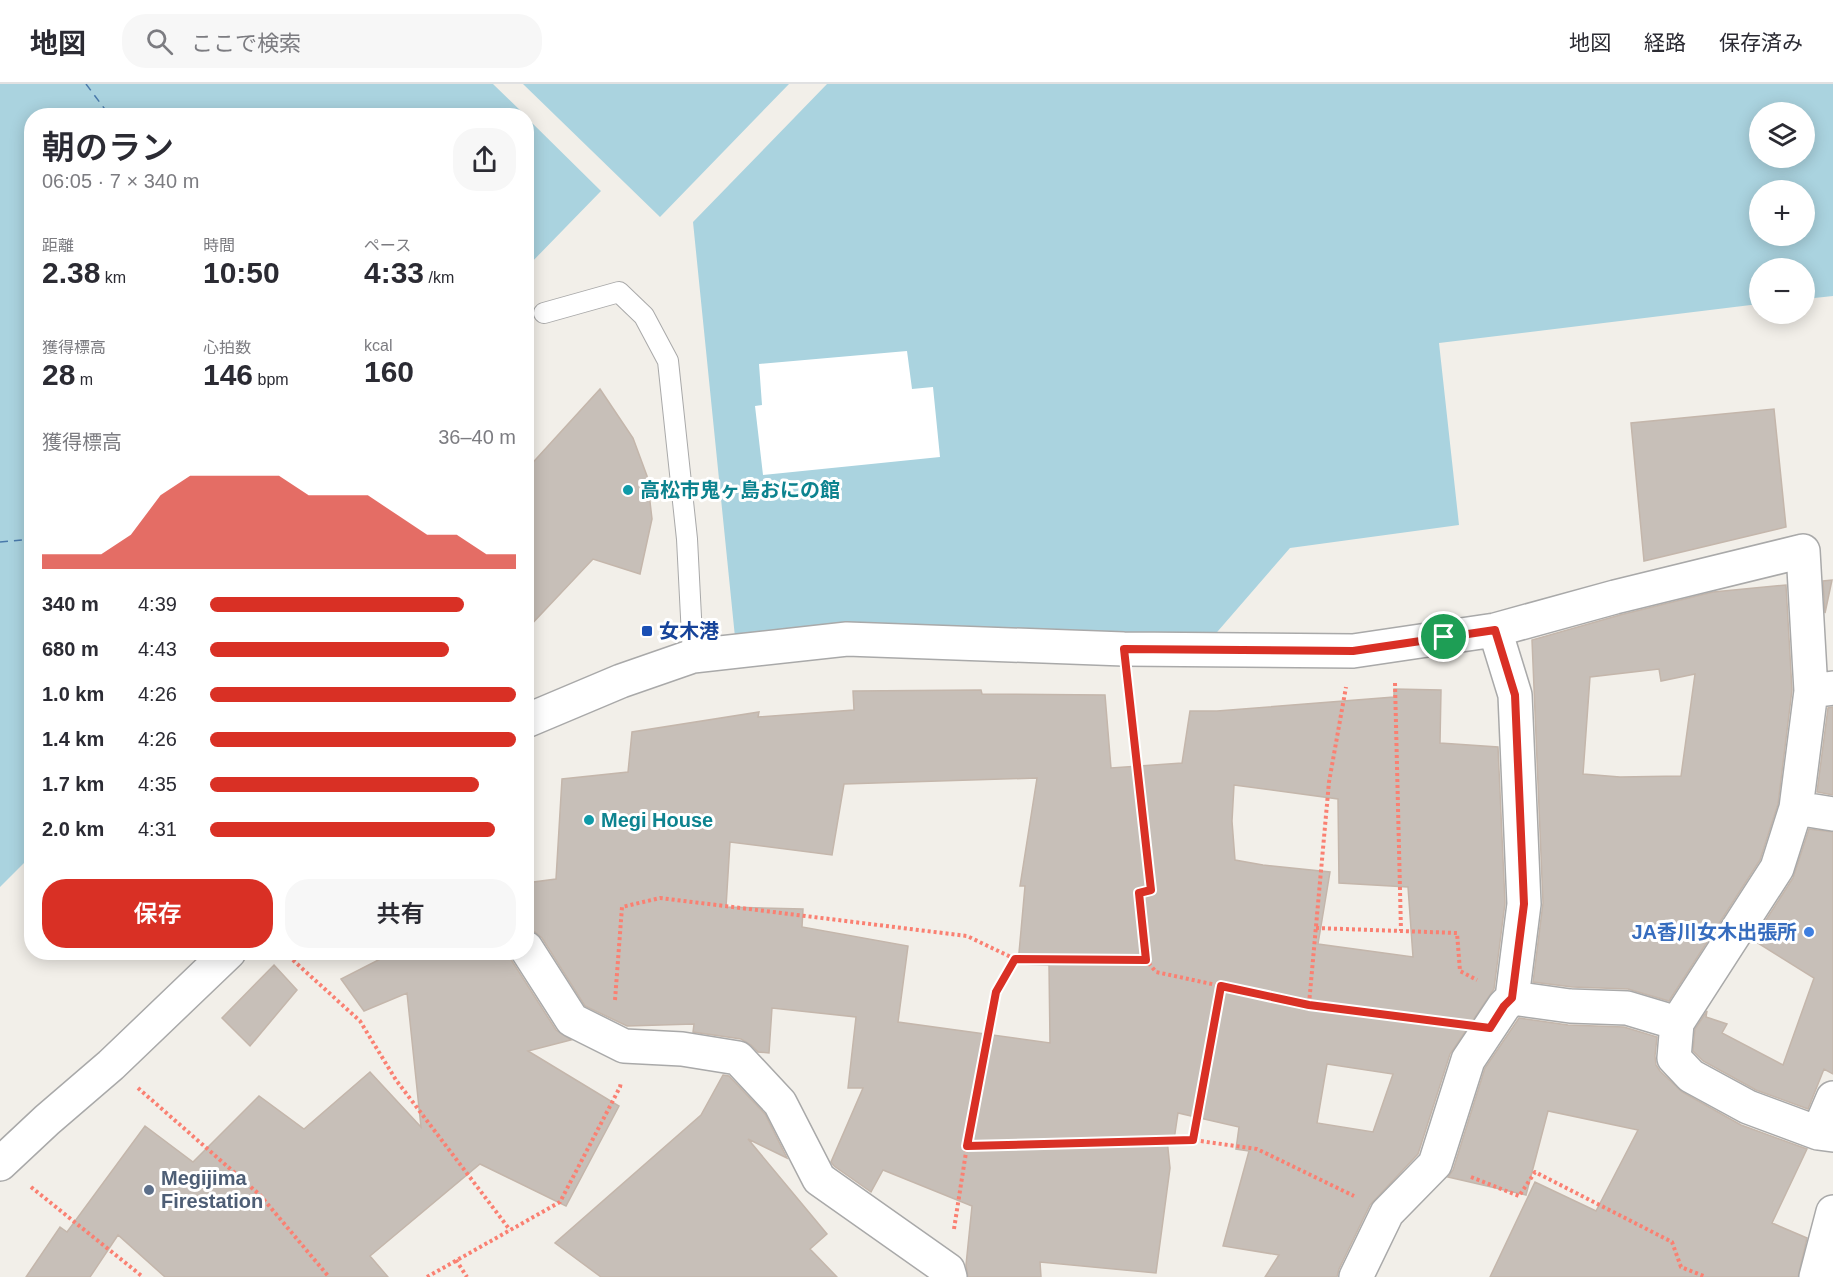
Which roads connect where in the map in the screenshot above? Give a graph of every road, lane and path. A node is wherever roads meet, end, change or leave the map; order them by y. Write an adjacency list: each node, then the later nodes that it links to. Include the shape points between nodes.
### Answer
1 (544, 313): 6 (lane, via 619,292 644,316 668,361 687,539)
2 (1495, 630): 3 (street); 7 (street, via 1803,551); 19 (street, via 1515,695 1516,714 1524,904)
3 (1394, 645): 5 (street); 12 (path)
4 (1124, 649): 5 (street); 6 (street, via 847,639); 17 (path, via 1151,890 1139,893)
5 (1353, 651): 11 (path, via 1329,782)
6 (693, 656): 8 (street)
7 (1822, 689): 9 (street)
8 (534, 718)
9 (1796, 808): 10 (street); 21 (street, via 1777,868)
10 (1833, 814)
11 (1316, 928): 12 (path); 20 (path)
12 (1401, 931): 19 (path, via 1457,933 1460,970)
13 (1015, 959): 17 (path); 23 (path, via 967,936 660,898 622,907); 28 (path, via 996,992)
14 (221, 960): 24 (street)
15 (293, 960): 33 (path, via 360,1021 396,1080)
16 (534, 960): 23 (street, via 572,1020)
17 (1146, 960): 18 (path, via 1156,972)
18 (1221, 986): 20 (path); 27 (path)
19 (1512, 998): 21 (street, via 1627,1008); 22 (street)
20 (1309, 1005): 22 (path)
21 (1677, 1023): 26 (street, via 1674,1058 1691,1076 1748,1107)
22 (1490, 1028): 30 (street, via 1468,1060)
23 (618, 1043): 33 (path, via 620,1087 560,1202); 35 (street, via 738,1058 780,1103 819,1179)
24 (111, 1065): 29 (street); 37 (path, via 260,1195)
25 (1833, 1098): 26 (street)
26 (1825, 1134)
27 (1193, 1140): 28 (path); 32 (path, via 1257,1149)
28 (967, 1146): 35 (path)
29 (0, 1163): 36 (path)
30 (1435, 1164): 32 (street); 41 (path, via 1519,1196 1535,1172 1672,1242 1681,1267)
31 (1833, 1212): 42 (street)
32 (1387, 1213): 40 (street)
33 (510, 1230): 34 (path)
34 (456, 1260): 38 (path); 39 (path)
35 (949, 1274)
36 (143, 1277)
37 (329, 1277)
38 (427, 1277)
39 (467, 1277)
40 (1356, 1277)
41 (1706, 1277)
42 (1816, 1277)

